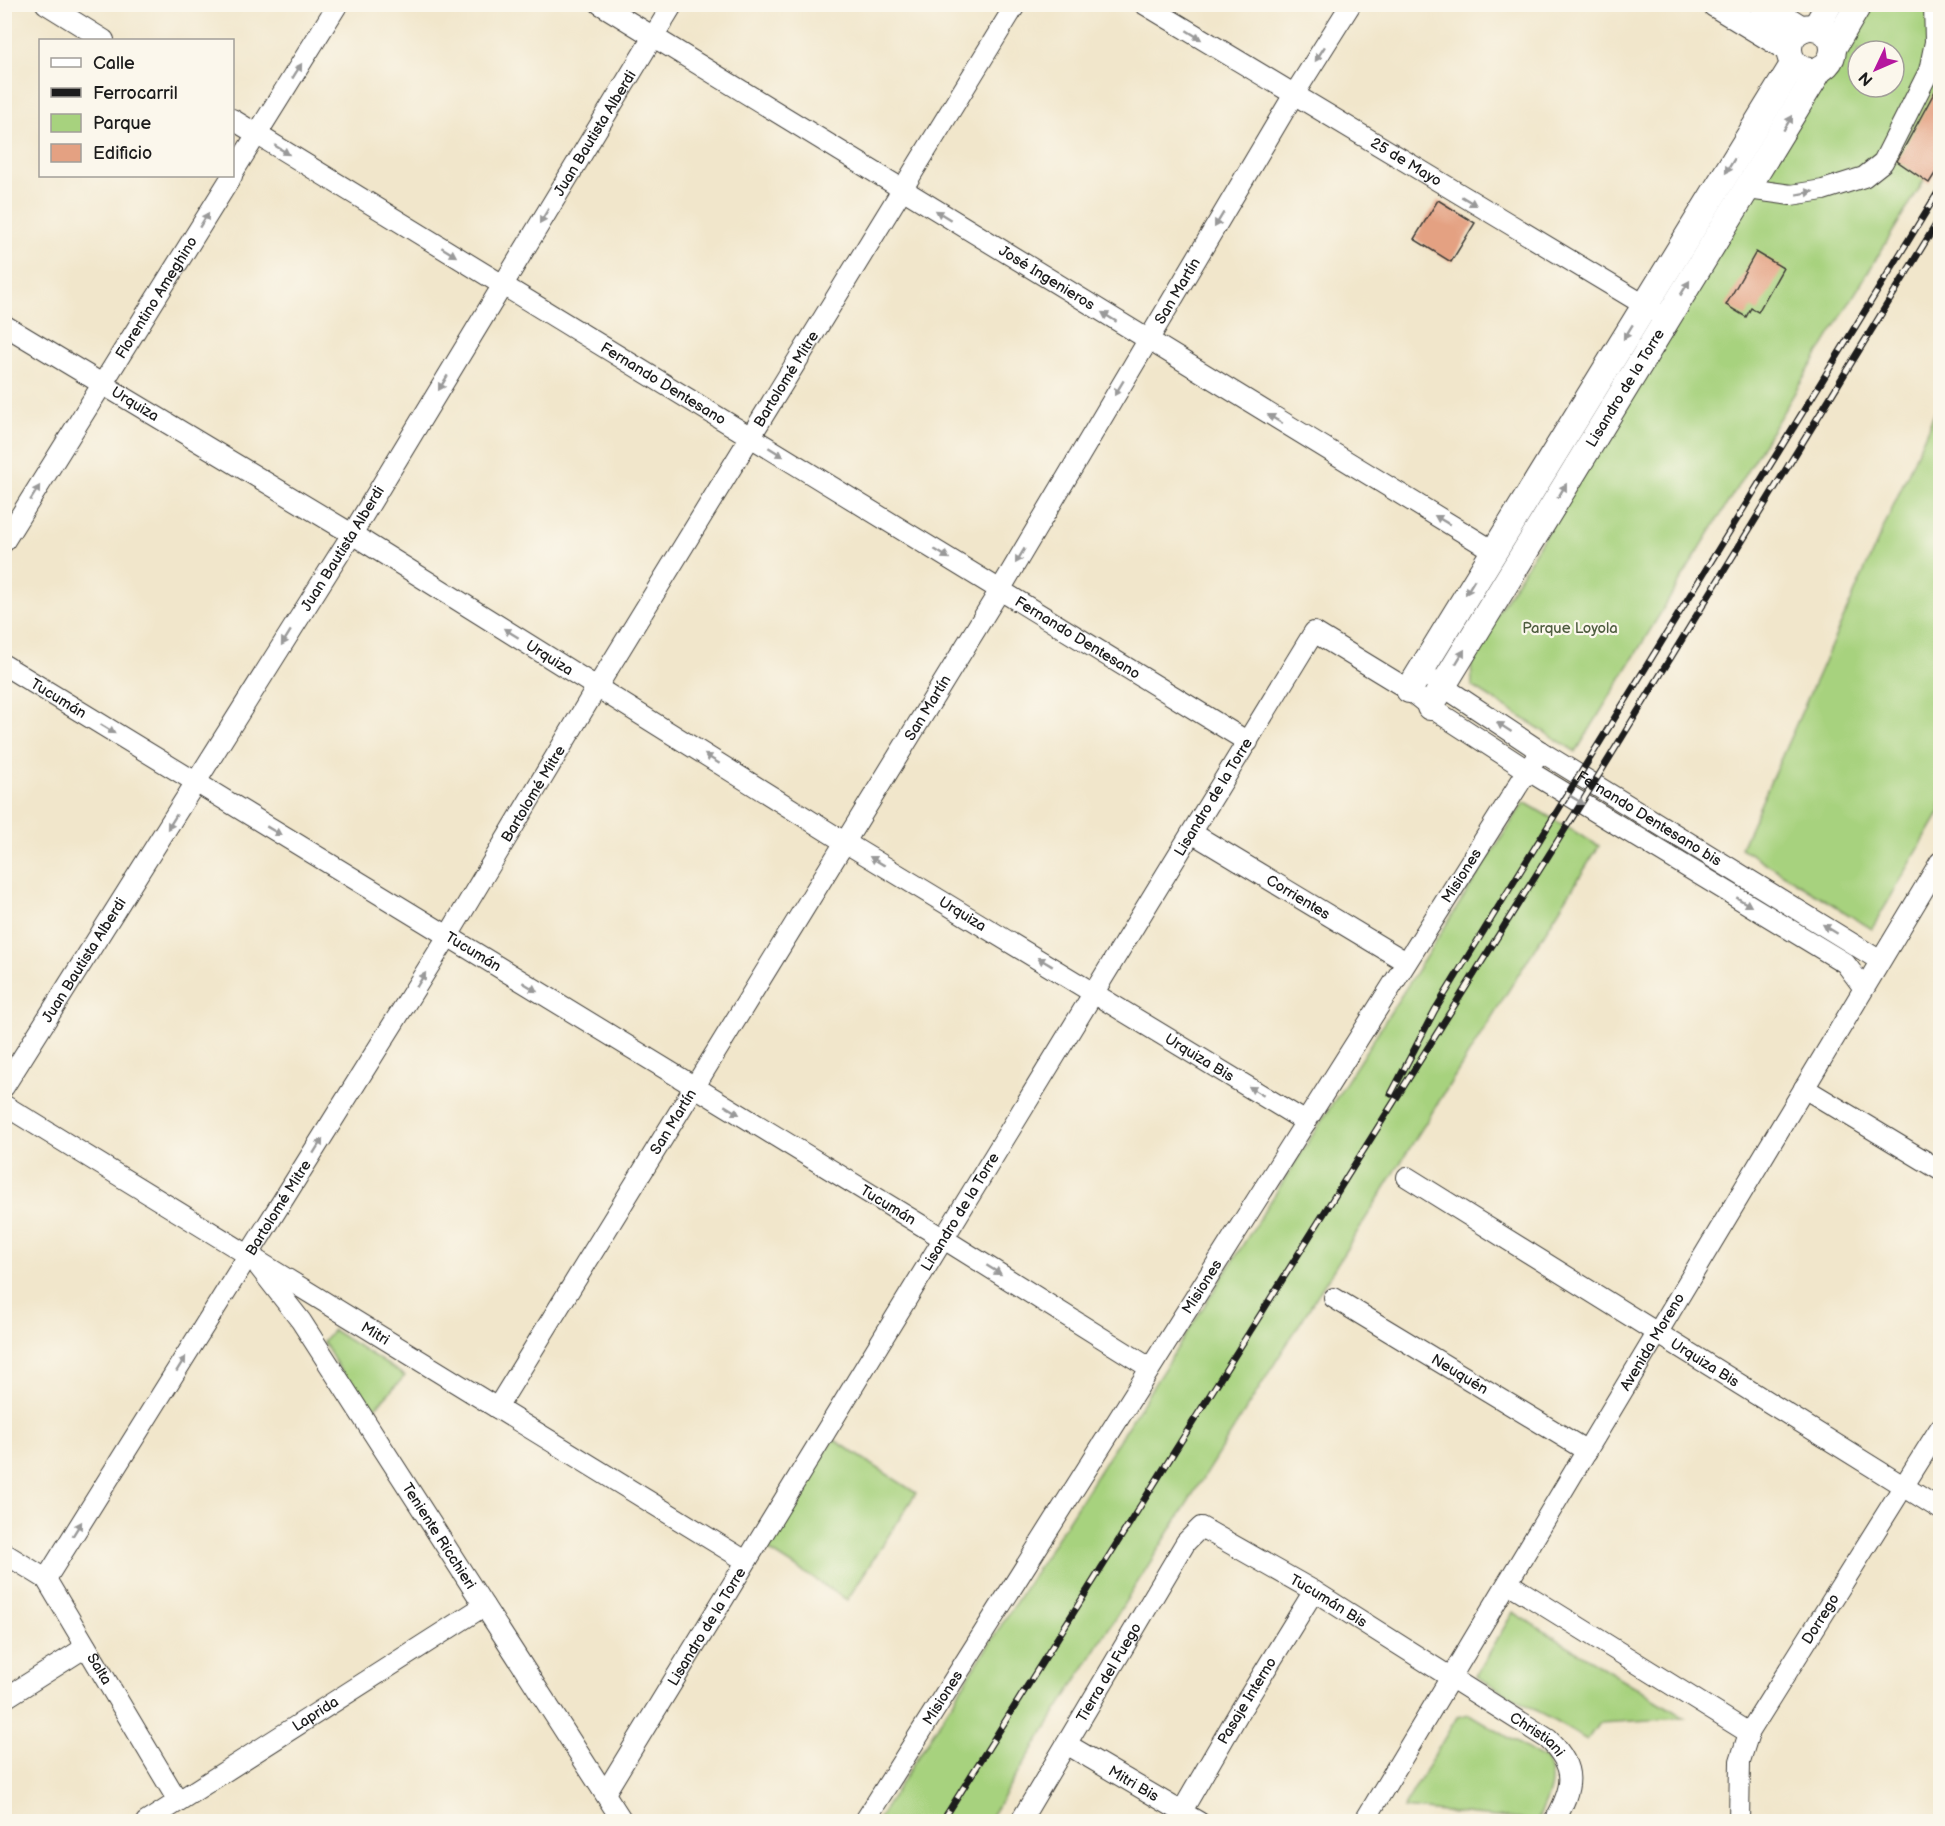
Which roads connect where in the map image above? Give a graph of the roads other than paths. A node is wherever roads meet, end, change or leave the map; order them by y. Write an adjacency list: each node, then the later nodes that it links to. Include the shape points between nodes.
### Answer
1 (46, 4): 14 (street)
2 (338, 4): 19 (street, Florentino Ameghino, one-way to 2)
3 (600, 4): 13 (street, José Ingenieros)
4 (673, 4): 13 (street, Juan Bautista Alberdi)
5 (1016, 4): 23 (street, Bartolomé Mitre)
6 (1144, 4): 17 (street, 25 de Mayo, one-way to 17)
7 (1352, 4): 17 (street, San Martín, one-way to 17)
8 (1715, 4): 15 (street)
9 (1762, 4): 15 (street)
10 (1829, 4): 15 (street, Lisandro de la Torre)
11 (1859, 4): 16 (street, Lisandro de la Torre)
12 (1934, 4): 22 (street, one-way to 12, via 1791,195 1824,189 1864,177 1882,162 1929,71 1935,42)
13 (653, 37): 23 (street, José Ingenieros); 24 (street, Juan Bautista Alberdi, one-way to 24)
14 (102, 39)
15 (1800, 42): 16 (street, via 1828,35); 16 (street, via 1806,70); 25 (street, Lisandro de la Torre, one-way to 25)
16 (1827, 58): 22 (street, Lisandro de la Torre, one-way to 16)
17 (1293, 96): 25 (street, 25 de Mayo, one-way to 25); 28 (street, San Martín, one-way to 28)
18 (234, 120): 19 (street, Fernando Dentesano)
19 (257, 134): 20 (street, Florentino Ameghino); 24 (street, Fernando Dentesano, one-way to 24)
20 (234, 172)
21 (231, 177): 29 (street, Florentino Ameghino, one-way to 21)
22 (1748, 189): 26 (street, Lisandro de la Torre, one-way to 22)
23 (902, 190): 28 (street, José Ingenieros, one-way to 23); 30 (street, Bartolomé Mitre)
24 (503, 285): 30 (street, Fernando Dentesano); 31 (street, Juan Bautista Alberdi, one-way to 31)
25 (1644, 306): 26 (street, 25 de Mayo); 33 (street, Lisandro de la Torre, one-way to 33)
26 (1667, 318): 38 (street, Lisandro de la Torre, one-way to 26)
27 (4, 325): 29 (street, Urquiza)
28 (1147, 340): 33 (street, José Ingenieros, one-way to 28); 34 (street, San Martín, one-way to 34)
29 (102, 385): 31 (street, Urquiza); 32 (street, Florentino Ameghino, one-way to 29)
30 (750, 437): 34 (street, Fernando Dentesano, one-way to 34); 37 (street, Bartolomé Mitre)
31 (351, 534): 37 (street, Urquiza, one-way to 31); 42 (street, Juan Bautista Alberdi, one-way to 42)
32 (4, 542)
33 (1492, 550): 36 (street, Lisandro de la Torre, one-way to 36)
34 (1000, 590): 39 (street, Fernando Dentesano); 44 (street, San Martín)
35 (4, 665): 42 (street, Tucumán, one-way to 42)
36 (1415, 681): 38 (street); 39 (street, Lisandro de la Torre, via 1314,632)
37 (597, 687): 44 (street, Urquiza, one-way to 37); 46 (street, Bartolomé Mitre)
38 (1436, 697): 40 (street, Fernando Dentesano bis, one-way to 38); 41 (street, Fernando Dentesano bis)
39 (1248, 742): 43 (street, Lisandro de la Torre)
40 (1540, 751): 41 (street, Misiones); 47 (street, Fernando Dentesano bis, one-way to 40)
41 (1527, 771): 48 (street, Misiones); 49 (street, Fernando Dentesano bis, one-way to 49, via 1845,963)
42 (196, 783): 46 (street, Tucumán, one-way to 46); 51 (street, Juan Bautista Alberdi, one-way to 51)
43 (1192, 833): 48 (street, Corrientes); 50 (street, Lisandro de la Torre)
44 (846, 843): 50 (street, Urquiza, one-way to 44); 52 (street, San Martín)
45 (1941, 862): 47 (street, Avenida Moreno)
46 (448, 936): 52 (street, Tucumán, one-way to 52); 59 (street, Bartolomé Mitre, one-way to 46)
47 (1880, 960): 49 (street, Avenida Moreno)
48 (1406, 962): 55 (street, Misiones)
49 (1863, 987): 53 (street, Avenida Moreno)
50 (1095, 992): 55 (street, Urquiza Bis, one-way to 50); 58 (street, Lisandro de la Torre)
51 (4, 1087)
52 (694, 1088): 58 (street, Tucumán, one-way to 58); 63 (street, San Martín)
53 (1804, 1088): 56 (street); 61 (street, Avenida Moreno)
54 (4, 1105): 59 (street, Mitri)
55 (1306, 1122): 62 (street, Misiones)
56 (1941, 1170)
57 (1407, 1177): 61 (street, Urquiza Bis)
58 (944, 1239): 62 (street, one-way to 62); 70 (street, Lisandro de la Torre)
59 (250, 1256): 63 (street, Mitri); 71 (street, Bartolomé Mitre, one-way to 59); 74 (street, Teniente Ricchieri, via 301,1321)
60 (1334, 1298): 65 (street, Neuquén)
61 (1656, 1331): 65 (street, Avenida Moreno); 66 (street, Urquiza Bis)
62 (1150, 1368): 85 (street, Misiones)
63 (497, 1408): 70 (street, Mitri)
64 (1941, 1428): 66 (street, Dorrego)
65 (1587, 1451): 72 (street, Avenida Moreno)
66 (1905, 1486): 67 (street, Urquiza Bis); 78 (street, Dorrego)
67 (1941, 1509)
68 (1201, 1527): 73 (street, Tucumán Bis); 79 (street, Tierra del Fuego, via 1186,1542)
69 (4, 1553): 71 (street, Salta)
70 (747, 1561): 80 (street, Lisandro de la Torre)
71 (46, 1579): 75 (street, Salta)
72 (1508, 1583): 76 (street, Avenida Moreno); 78 (street)
73 (1314, 1591): 76 (street, Tucumán Bis); 82 (street, Pasaje Interno)
74 (484, 1606): 80 (street, Teniente Ricchieri); 81 (street, Laprida)
75 (86, 1647): 77 (street); 81 (street, Salta)
76 (1451, 1678): 88 (street, Avenida Moreno); 89 (street, Christiani, via 1557,1747 1570,1772 1565,1802)
77 (4, 1699)
78 (1749, 1733): 90 (street, Dorrego, via 1740,1761)
79 (1068, 1744): 82 (street, Mitri Bis); 86 (street, Tierra del Fuego)
80 (605, 1793): 84 (street, Teniente Ricchieri)
81 (177, 1801): 83 (street, Laprida)
82 (1182, 1811): 87 (street, Mitri Bis)
83 (146, 1821)
84 (623, 1821)
85 (864, 1821)
86 (1020, 1821)
87 (1199, 1821)
88 (1364, 1821)
89 (1554, 1821)
90 (1739, 1821)

